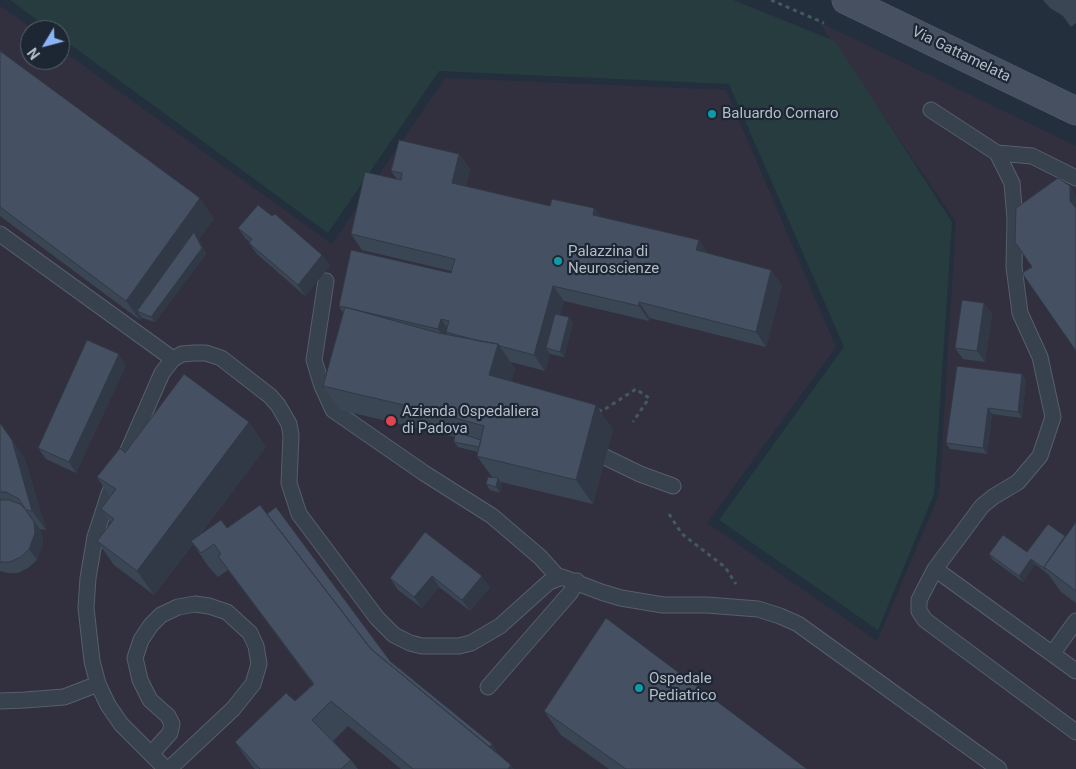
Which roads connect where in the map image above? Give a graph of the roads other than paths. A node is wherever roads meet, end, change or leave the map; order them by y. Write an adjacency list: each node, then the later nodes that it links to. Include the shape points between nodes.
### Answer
1 (846, 0): 3 (main road, Via Gattamelata)
2 (931, 110): 4 (lane)
3 (1076, 111)
4 (997, 153): 5 (lane, via 1032,156); 11 (lane, via 1012,183 1014,267 1020,314 1040,357 1053,417 1040,456 1018,482 982,506)
5 (1076, 178)
6 (0, 234): 8 (lane)
7 (326, 281): 12 (lane, via 314,360 333,410 492,516)
8 (173, 359): 12 (lane, via 194,352 221,358 278,405 289,424 289,483 298,514 377,618 394,635 422,646 472,643 500,626); 17 (lane, via 153,393 95,537 86,608)
9 (605, 457): 10 (lane)
10 (673, 486)
11 (935, 570): 15 (lane); 20 (lane, via 919,600 919,611 925,620)
12 (558, 577): 13 (lane)
13 (577, 581): 18 (lane); 23 (lane, via 621,598 663,605 758,609 780,616 811,634)
14 (1076, 620): 15 (lane)
15 (1052, 654): 16 (lane)
16 (1076, 671)
17 (98, 684): 19 (lane, via 64,697); 21 (lane, via 122,724)
18 (488, 687)
19 (0, 700)
20 (1076, 732)
21 (151, 754): 22 (lane); 22 (lane, via 170,733 172,724 150,700 140,680 136,658 141,640 161,615 178,607 194,604 227,612 250,633 256,646 259,664 253,684 233,709)
22 (167, 769)
23 (999, 769)

